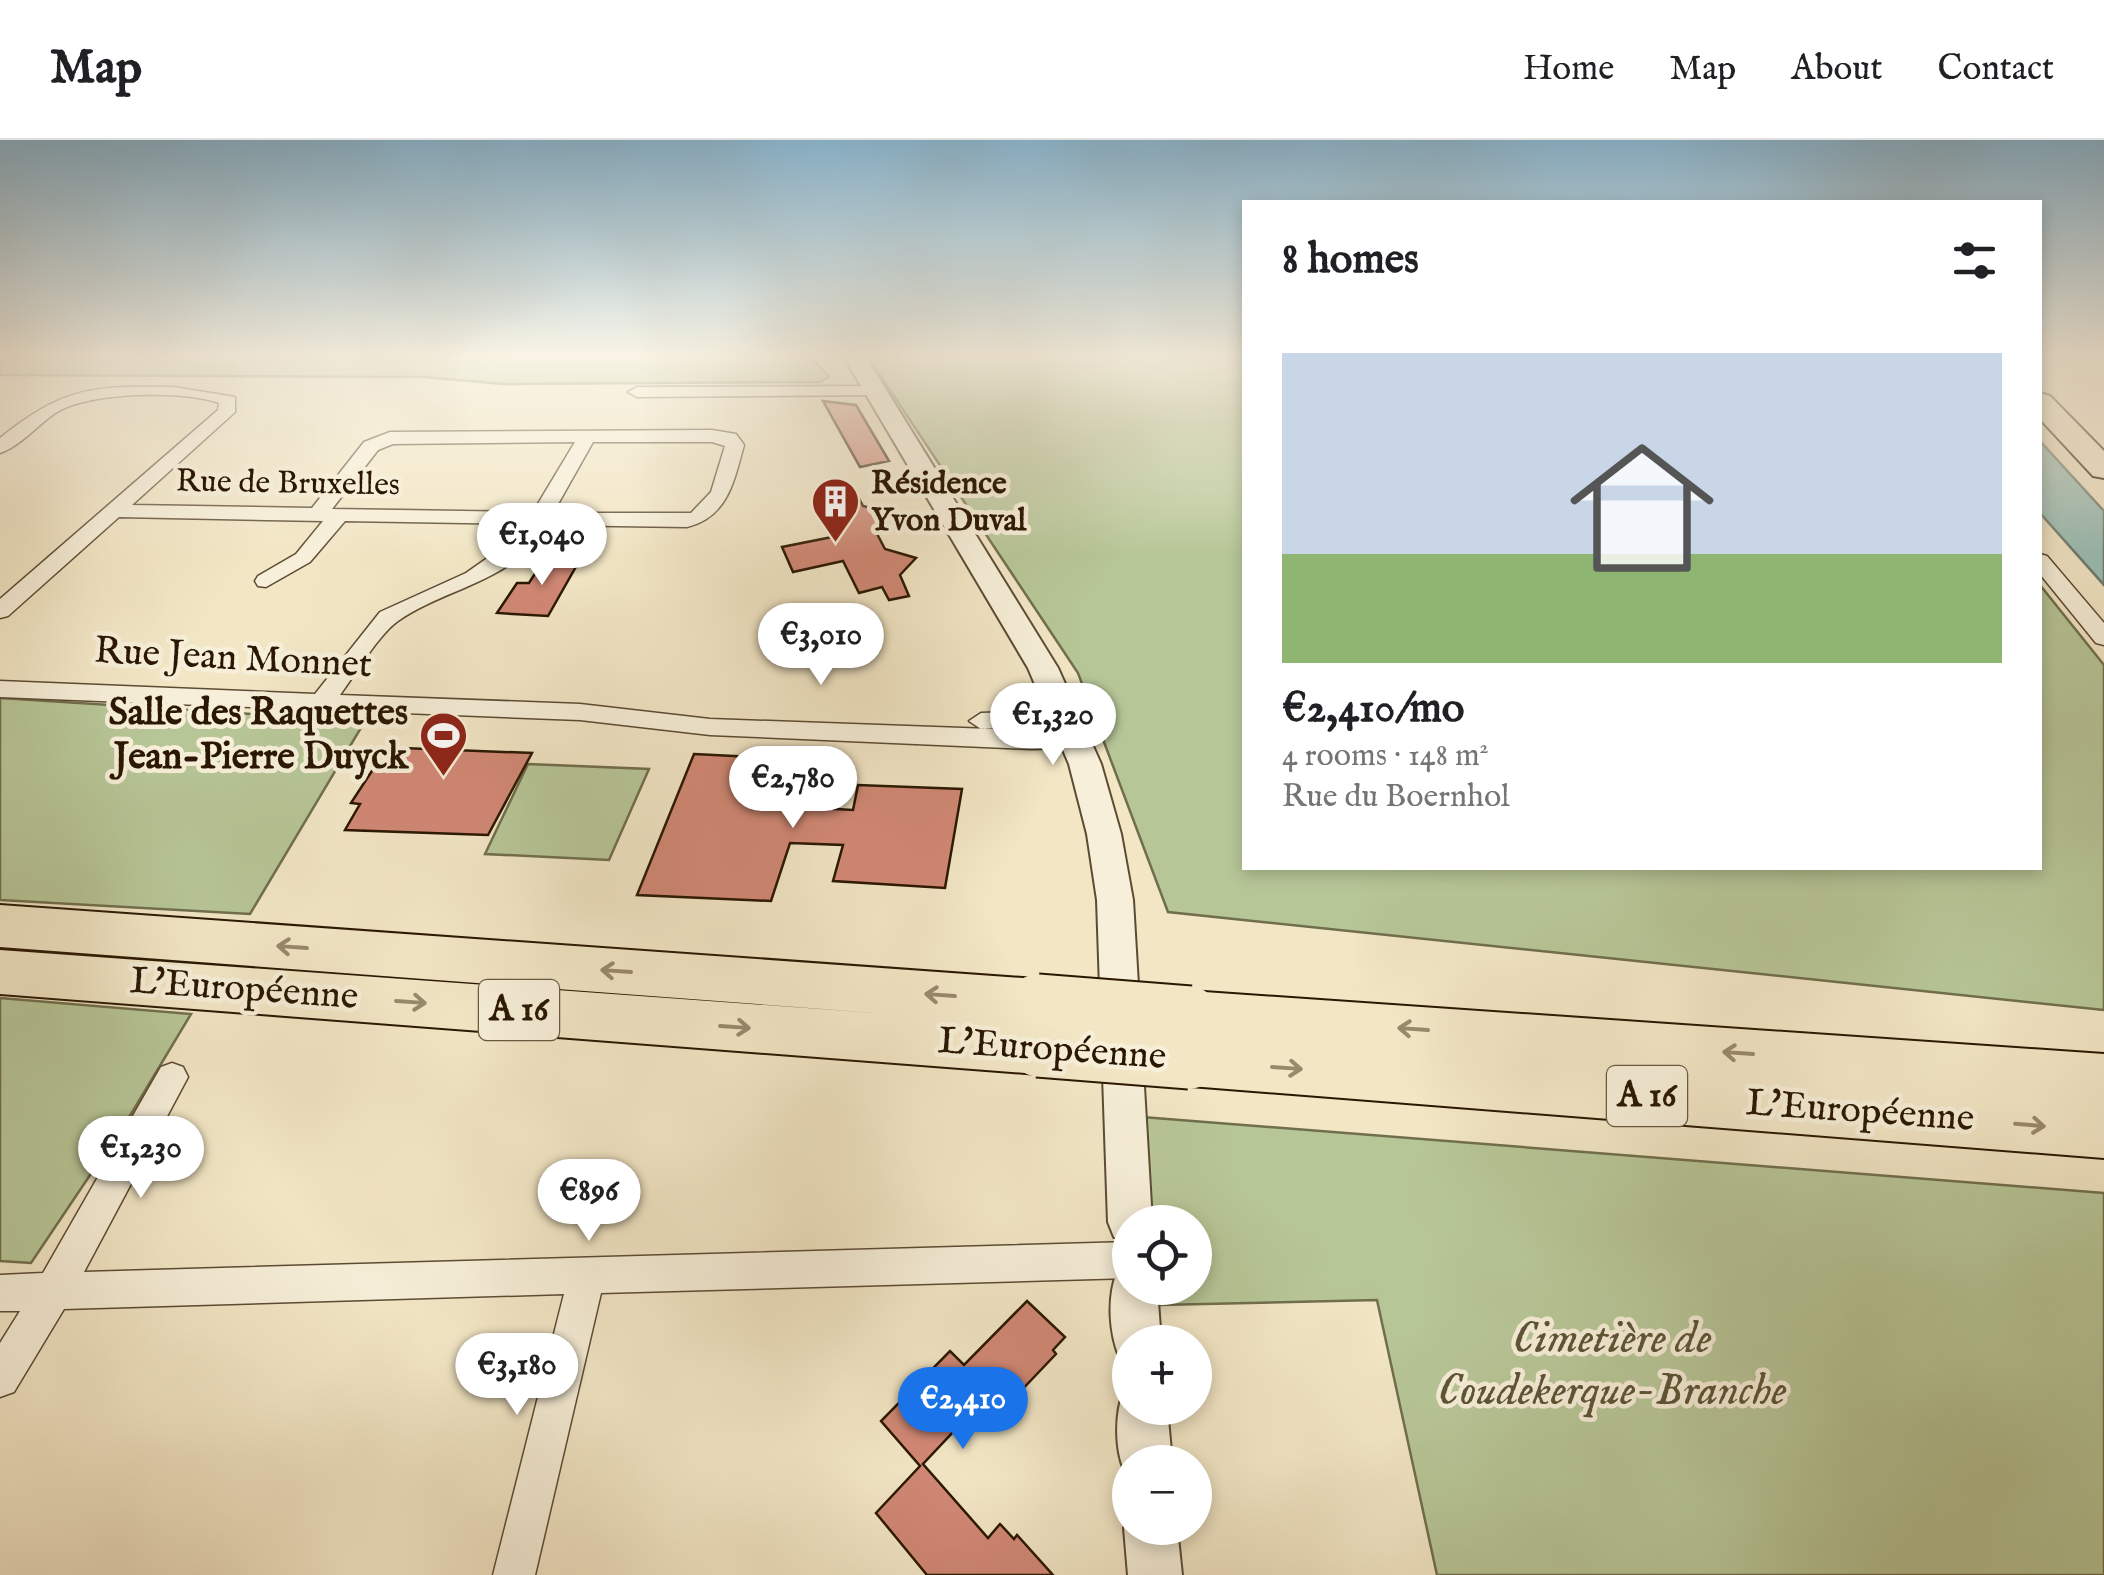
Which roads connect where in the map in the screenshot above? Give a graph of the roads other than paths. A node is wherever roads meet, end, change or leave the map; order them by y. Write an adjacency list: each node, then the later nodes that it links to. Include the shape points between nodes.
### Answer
1 (36, 421): 7 (street)
2 (216, 421): 10 (street)
3 (894, 421): 19 (street)
4 (2059, 421): 9 (main road)
5 (2064, 421): 8 (main road)
6 (587, 437): 11 (street, via 380,441 368,449); 12 (street); 12 (street, Rue de Bruxelles, via 727,438 734,448 715,503 698,518)
7 (2, 444)
8 (2104, 455)
9 (2104, 469)
10 (116, 511): 11 (street, Rue de Bruxelles); 15 (street)
11 (328, 515): 12 (street, Rue de Bruxelles); 14 (street, via 303,558)
12 (544, 516): 18 (street, via 492,568 384,620)
13 (2042, 562): 16 (street)
14 (266, 581)
15 (0, 615)
16 (2104, 638)
17 (0, 686): 18 (street, Rue Jean Monnet)
18 (322, 701): 19 (street, Rue Jean Monnet, via 1031,742)
19 (1072, 729): 29 (street, via 1100,818 1115,900)
20 (0, 926): 22 (highway, L'Européenne / A 16, one-way to 20)
21 (0, 972): 22 (highway, L'Européenne / A 16, one-way to 22)
22 (1038, 1026): 23 (highway, L'Européenne / A 16, bridge)
23 (1190, 1038): 24 (highway, L'Européenne / A 16, one-way to 23); 28 (highway, L'Européenne / A 16, one-way to 28)
24 (1835, 1059): 25 (highway); 27 (highway, L'Européenne / A 16)
25 (2104, 1066)
26 (172, 1077): 33 (street)
27 (2104, 1080)
28 (2104, 1131)
29 (1129, 1205)
30 (1112, 1261): 31 (street)
31 (586, 1277): 33 (street); 36 (street)
32 (0, 1294): 33 (street)
33 (52, 1294): 34 (street)
34 (0, 1378)
35 (1152, 1545): 37 (street)
36 (514, 1575)
37 (1154, 1575)

